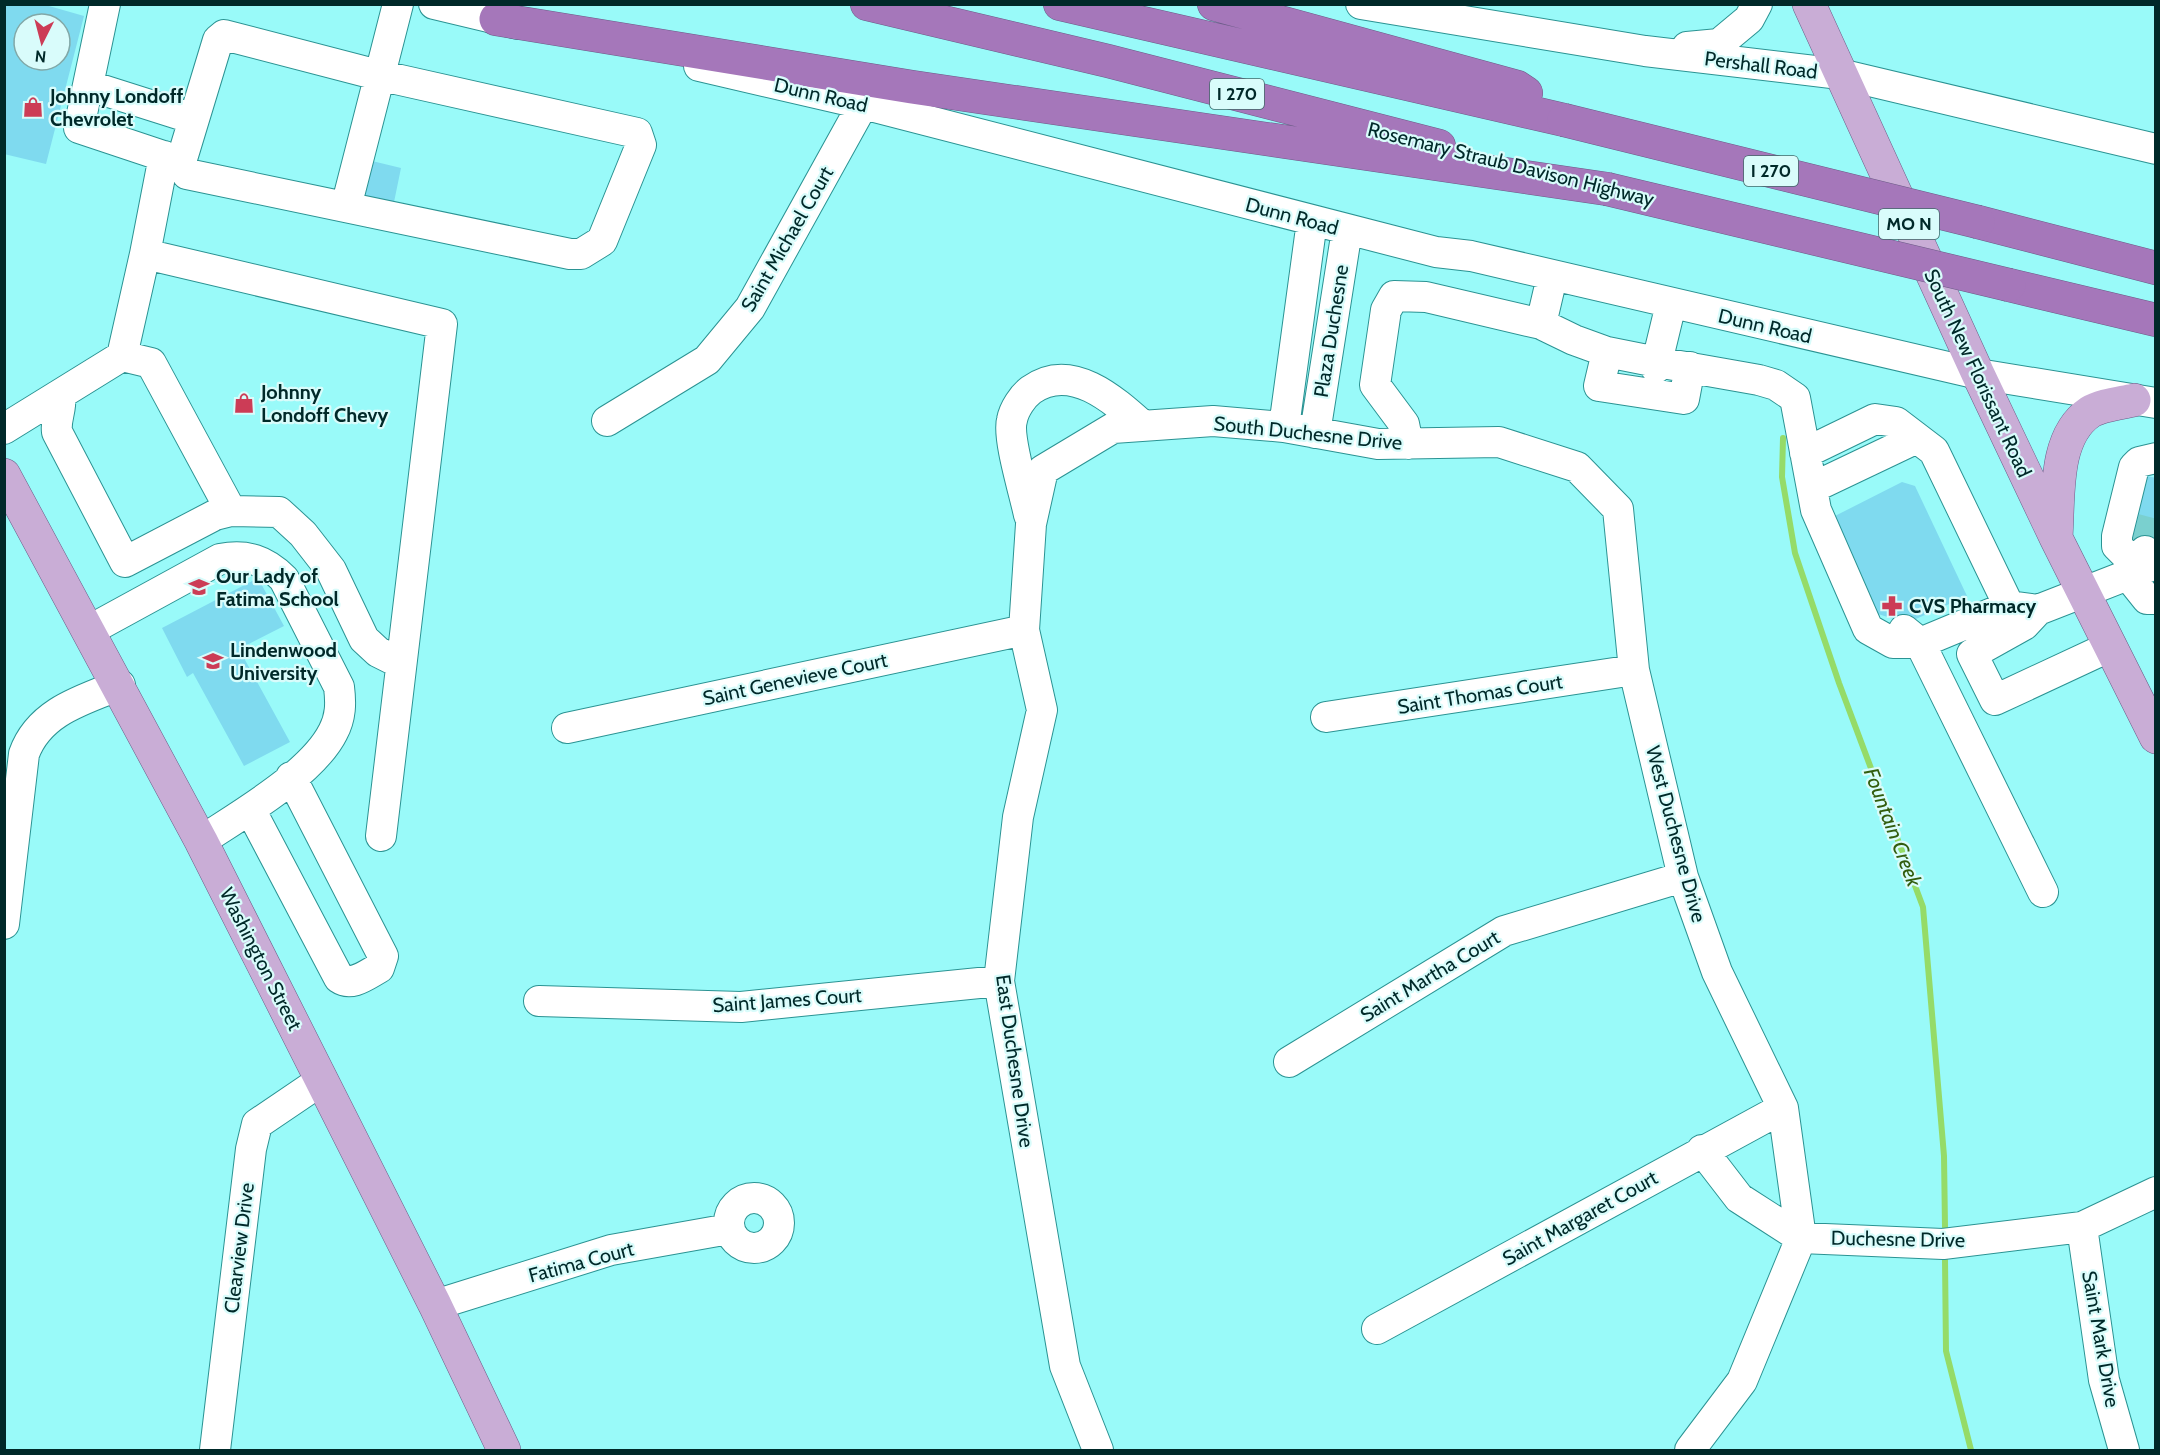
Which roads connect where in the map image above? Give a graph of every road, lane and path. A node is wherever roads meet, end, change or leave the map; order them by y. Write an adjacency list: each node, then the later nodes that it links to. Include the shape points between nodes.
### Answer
1 (105, 4): 14 (street)
2 (398, 4): 13 (street)
3 (434, 4): 10 (street, Dunn Road)
4 (867, 4): 20 (highway, Rosemary Straub Davison Highway / I 270, via 1119,63)
5 (1060, 4): 17 (highway, I 270)
6 (1214, 4): 17 (highway, via 1517,87)
7 (1361, 4): 11 (street, Pershall Road)
8 (1757, 4): 11 (street, via 1749,19 1719,44)
9 (1809, 4): 12 (main road, South New Florissant Road / MO N)
10 (496, 19): 15 (street, Dunn Road); 20 (highway, via 912,87)
11 (1645, 51): 12 (street, Pershall Road)
12 (1840, 74): 18 (street, Pershall Road); 33 (main road, South New Florissant Road / MO N)
13 (378, 75): 16 (street, via 224,35 218,40); 21 (street); 21 (street, via 638,133 641,145 602,241 581,254)
14 (90, 86): 16 (street); 19 (street, via 79,128)
15 (863, 104): 22 (street, Dunn Road); 37 (street, Saint Michael Court, via 750,308 707,360)
16 (194, 119): 19 (street)
17 (1564, 120): 26 (highway, I 270, bridge)
18 (2156, 149)
19 (172, 159): 21 (street, via 187,174); 25 (street)
20 (1607, 189): 30 (highway, Rosemary Straub Davison Highway / I 270, bridge)
21 (346, 207)
22 (1312, 221): 23 (street, Dunn Road); 39 (street)
23 (1347, 230): 24 (street, Dunn Road); 41 (street, Plaza Duchesne)
24 (1436, 252): 27 (street, Dunn Road, via 1471,256); 28 (street)
25 (145, 254): 32 (street); 60 (street, via 442,324)
26 (2156, 268)
27 (1552, 277): 29 (street, Dunn Road); 31 (street)
28 (1426, 297): 31 (street); 43 (street, via 1394,296 1386,310 1375,385 1404,424)
29 (1671, 304): 33 (street, Dunn Road); 34 (street)
30 (2156, 320)
31 (1541, 324): 34 (street, via 1607,351 1599,386)
32 (122, 356): 35 (street); 49 (street, via 151,363)
33 (1978, 374): 36 (street, Dunn Road); 51 (main road, South New Florissant Road)
34 (1654, 378): 44 (street, via 1684,399 1690,367 1776,385 1795,398)
35 (59, 395): 40 (street); 49 (street, via 62,406 57,432 125,562 215,515)
36 (2145, 401): 51 (main road, via 2091,411 2079,422 2064,446)
37 (607, 422)
38 (1143, 426): 39 (street, South Duchesne Drive, via 1213,421); 50 (street, South Duchesne Drive, via 1113,428 1043,470); 50 (street, via 1110,397 1071,380 1045,380 1024,395 1011,421)
39 (1284, 427): 41 (street, South Duchesne Drive)
40 (4, 429)
41 (1315, 433): 43 (street, South Duchesne Drive, via 1378,444)
42 (1917, 438): 44 (street, via 1896,422 1875,419); 48 (street); 55 (street, via 1934,451)
43 (1408, 444): 46 (street, South Duchesne Drive, via 1499,442)
44 (1805, 453): 48 (street)
45 (2156, 458): 52 (street, via 2134,467 2117,536 2117,546)
46 (1577, 467): 61 (street, West Duchesne Drive, via 1618,509)
47 (6, 482): 56 (main road, Washington Street)
48 (1812, 488): 58 (street, via 1816,510 1868,629 1893,643)
49 (231, 511): 60 (street, via 279,512 303,534 331,570 364,639 378,652)
50 (1031, 524): 57 (street, East Duchesne Drive)
51 (2056, 538): 53 (main road, South New Florissant Road)
52 (2142, 564): 53 (street); 54 (street, via 2147,599)
53 (2084, 592): 55 (street); 59 (main road, South New Florissant Road)
54 (2156, 599)
55 (2024, 608): 58 (street); 59 (street, via 2024,624 1972,654 1995,700)
56 (90, 630): 62 (main road, Washington Street); 66 (street, via 220,559 236,556 271,567 284,579 339,687 341,703 333,733)
57 (1024, 630): 64 (street, Saint Genevieve Court); 74 (street, East Duchesne Drive, via 1042,710 1018,817)
58 (1920, 643): 72 (street)
59 (2111, 646): 65 (main road, South New Florissant Road)
60 (400, 663): 69 (street)
61 (1634, 670): 63 (street, Saint Thomas Court); 71 (street, West Duchesne Drive)
62 (120, 685): 67 (street, via 66,707 39,726 24,754); 70 (main road, Washington Street)
63 (1326, 717)
64 (567, 728)
65 (2156, 736)
66 (291, 777): 68 (street); 68 (street, via 383,956 379,968 352,982 339,978)
67 (12, 802): 73 (street)
68 (250, 809): 70 (street)
69 (381, 836)
70 (201, 841): 77 (main road, Washington Street)
71 (1683, 877): 76 (street, Saint Martha Court, via 1504,931); 78 (street, West Duchesne Drive, via 1717,972)
72 (2043, 892)
73 (4, 924)
74 (999, 981): 75 (street, Saint James Court, via 741,1007); 88 (street, East Duchesne Drive, via 1065,1366)
75 (538, 1001)
76 (1289, 1062)
77 (322, 1080): 84 (main road, Washington Street); 86 (street, Clearview Drive, via 257,1124)
78 (1783, 1108): 79 (street, Saint Margaret Court); 83 (street, West Duchesne Drive)
79 (1702, 1150): 83 (street, via 1739,1198); 85 (street, Saint Margaret Court)
80 (2156, 1192): 81 (street, Duchesne Drive)
81 (2082, 1227): 83 (street, Duchesne Drive, via 1943,1244); 90 (street, Saint Mark Drive, via 2104,1380)
82 (729, 1229): 84 (street, Fatima Court, via 611,1250)
83 (1801, 1238): 89 (street, via 1742,1380)
84 (435, 1305): 87 (main road, Washington Street)
85 (1377, 1329)
86 (215, 1450)
87 (504, 1450)
88 (1098, 1450)
89 (1690, 1450)
90 (2124, 1450)

